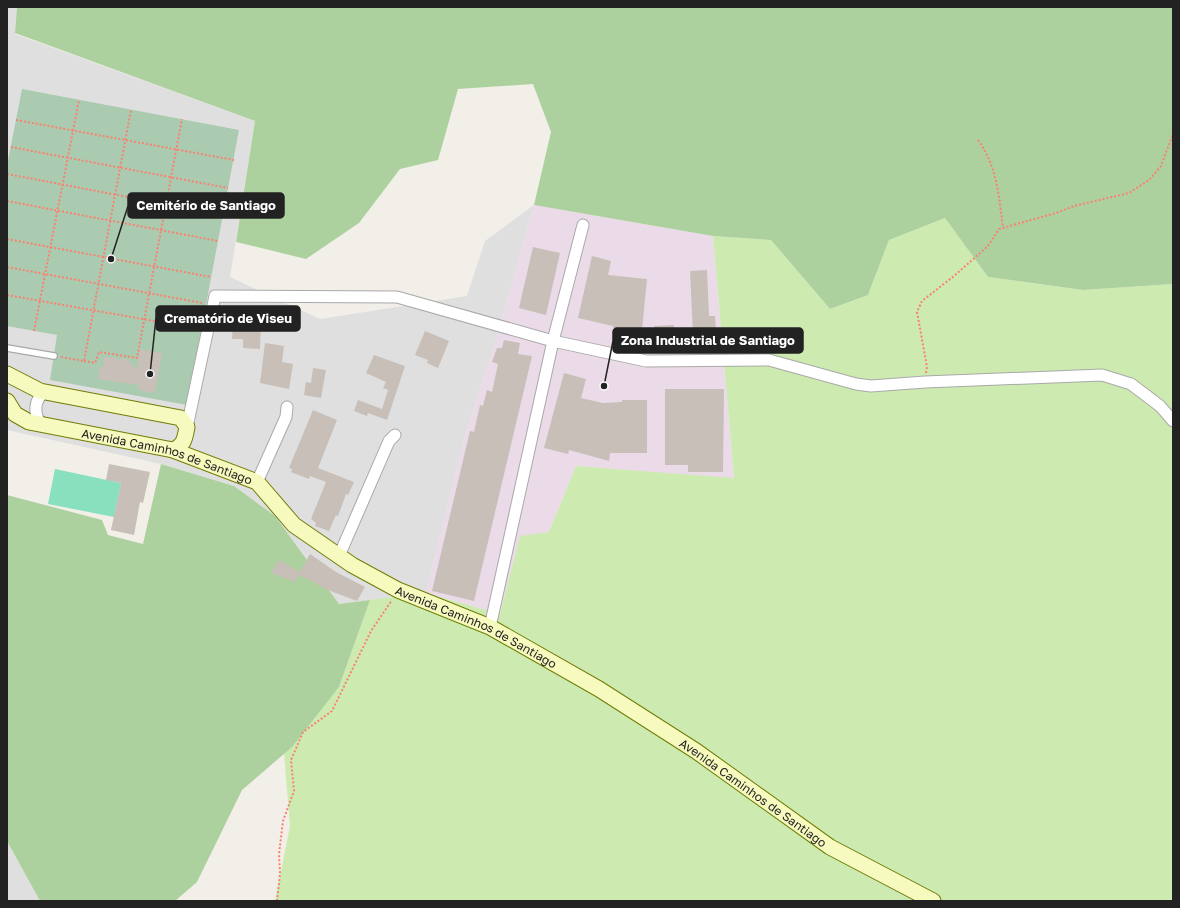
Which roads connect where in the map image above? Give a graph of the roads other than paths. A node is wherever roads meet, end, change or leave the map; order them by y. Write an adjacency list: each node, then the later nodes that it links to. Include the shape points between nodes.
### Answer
1 (583, 224): 2 (street)
2 (553, 341): 9 (street, via 646,361 769,360 871,386 1102,375 1131,384 1160,406); 11 (street, via 397,297 215,296); 16 (street)
3 (7, 348): 4 (lane)
4 (54, 356)
5 (7, 374): 6 (street)
6 (45, 392): 10 (street, via 40,396 36,408); 11 (street, via 181,418)
7 (7, 401): 10 (street, Avenida Caminhos de Santiago, via 20,418)
8 (287, 407): 14 (street, via 286,417)
9 (1173, 421)
10 (41, 425): 13 (street, Avenida Caminhos de Santiago)
11 (187, 427): 13 (street, via 183,442)
12 (396, 436): 15 (street, via 389,441)
13 (173, 450): 14 (street, Avenida Caminhos de Santiago)
14 (257, 482): 15 (street, Avenida Caminhos de Santiago, via 294,525)
15 (339, 556): 16 (street, Avenida Caminhos de Santiago, via 398,590)
16 (490, 627): 17 (street, Avenida Caminhos de Santiago, via 599,689 696,751 830,847)
17 (933, 901)

